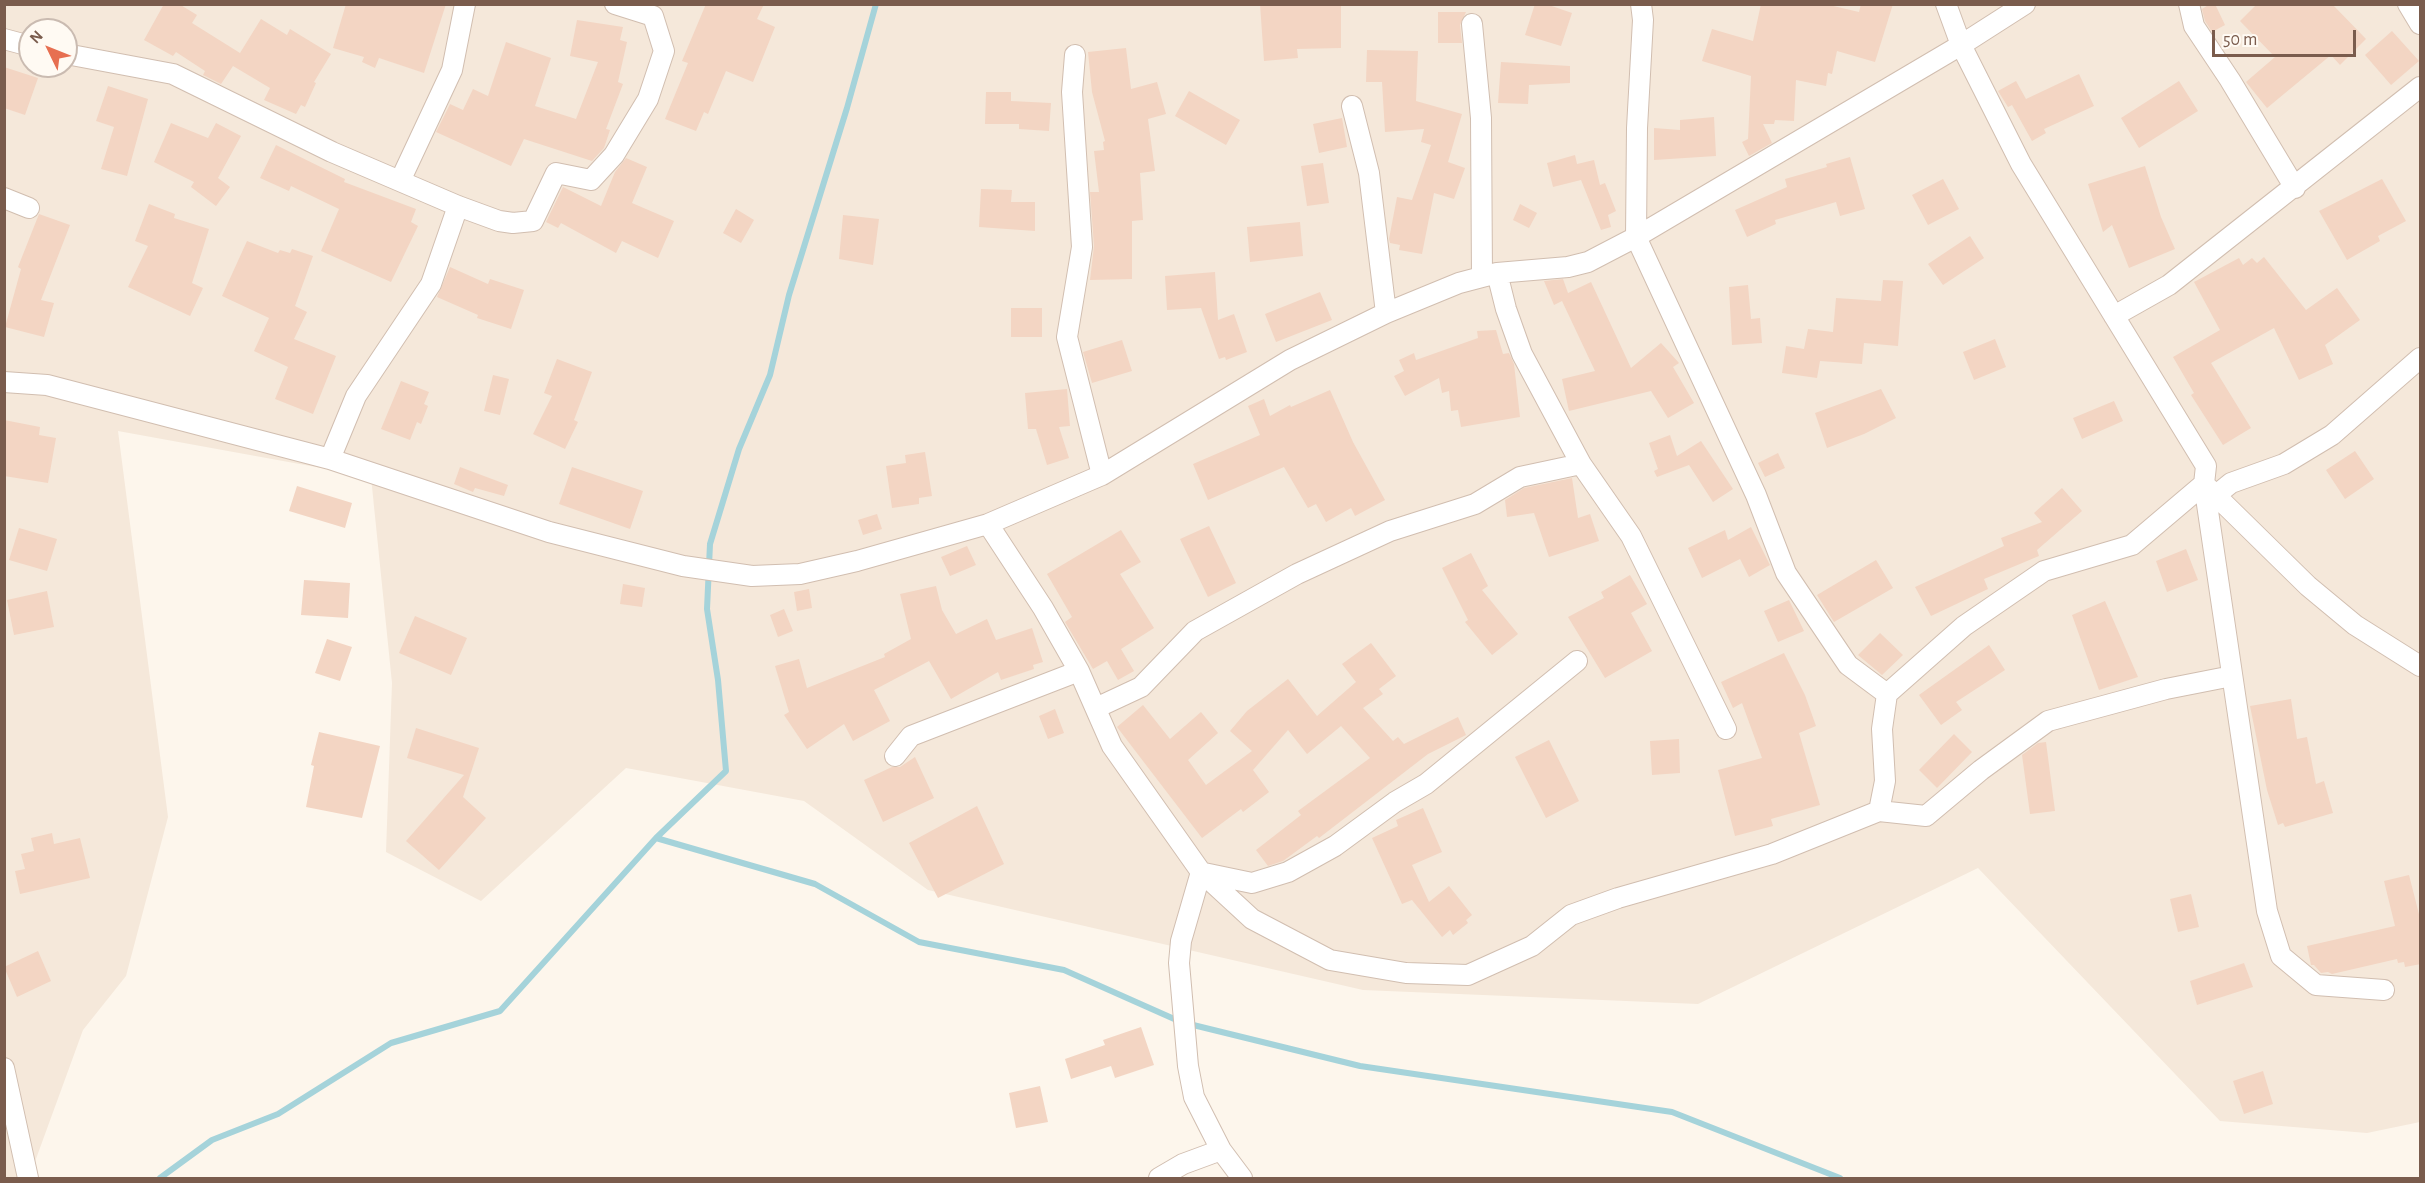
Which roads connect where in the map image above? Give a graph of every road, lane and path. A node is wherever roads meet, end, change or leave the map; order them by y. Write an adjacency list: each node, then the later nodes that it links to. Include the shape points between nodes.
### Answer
1 (465, 4): 15 (street, via 452,70)
2 (615, 4): 18 (street, via 653,16 664,51 648,99 614,155 591,180 556,173 533,220 499,221)
3 (1641, 4): 20 (street)
4 (1946, 4): 10 (street)
5 (2025, 4): 10 (street)
6 (2189, 4): 16 (street, via 2194,26)
7 (2408, 4): 9 (street)
8 (1472, 24): 21 (street)
9 (2421, 24)
10 (1961, 45): 20 (street); 23 (street, via 2021,164)
11 (1075, 55): 28 (street, via 1072,92 1082,247 1067,337)
12 (78, 56): 15 (street, via 172,75)
13 (2421, 87): 16 (street)
14 (1352, 106): 22 (street, via 1369,173)
15 (400, 181): 18 (street)
16 (2295, 188): 23 (street, via 2169,285)
17 (4, 198): 19 (street)
18 (458, 206): 26 (street, via 431,284 356,396)
19 (29, 208)
20 (1636, 237): 21 (street, via 1588,262); 35 (street, via 1756,495 1786,573 1848,665)
21 (1490, 275): 22 (street, via 1459,283); 27 (street, via 1522,354)
22 (1386, 313): 28 (street, via 1259,377)
23 (2114, 316): 29 (street, via 2206,466)
24 (2421, 358): 29 (street, via 2332,435 2284,464)
25 (4, 382): 26 (street, via 47,385)
26 (330, 459): 30 (street, via 549,532 683,566 752,576 800,574)
27 (1581, 464): 36 (street, via 1520,477 1475,504 1390,531 1297,574 1195,631 1141,687); 37 (street, via 1631,536)
28 (1102, 475): 30 (street)
29 (2209, 490): 32 (street, via 2355,625); 34 (street); 35 (street, via 2132,544 2044,571 1965,626)
30 (988, 524): 33 (street)
31 (1577, 661): 40 (street, via 1426,784 1335,846 1288,872 1252,883)
32 (2421, 666)
33 (1079, 671): 36 (street); 38 (street, via 911,736)
34 (2232, 676): 39 (street, via 2166,689 2048,721 1926,816); 41 (street, via 2267,911 2281,956 2316,985)
35 (1887, 694): 39 (street, via 1882,729 1885,781)
36 (1096, 708): 40 (street, via 1113,746)
37 (1726, 729)
38 (895, 756)
39 (1879, 811): 40 (street, via 1772,854 1571,915 1532,946 1468,975 1406,973 1330,960 1252,919)
40 (1201, 872): 43 (street, via 1181,941 1179,963 1194,1097)
41 (2384, 990)
42 (4, 1068): 44 (street)
43 (1221, 1150): 45 (street, via 1183,1164); 46 (street)
44 (28, 1179)
45 (1159, 1179)
46 (1242, 1179)

